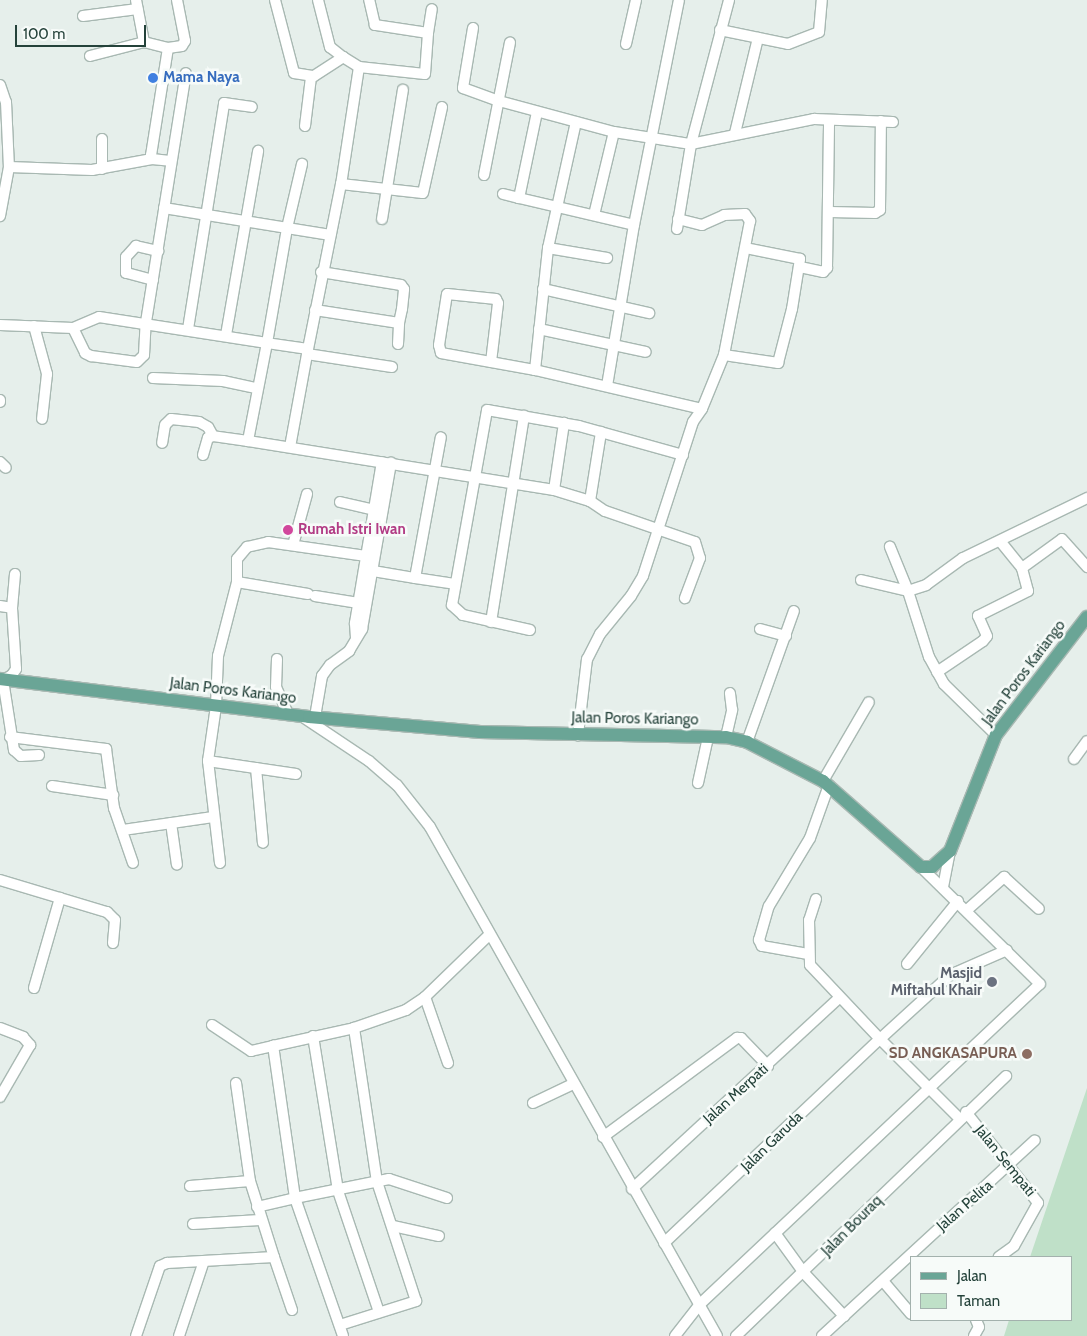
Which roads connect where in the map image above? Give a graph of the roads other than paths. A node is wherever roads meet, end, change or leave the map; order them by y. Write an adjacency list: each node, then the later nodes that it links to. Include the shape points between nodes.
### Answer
1 (177, 0): 19 (street, via 185,41 182,46)
2 (275, 0): 24 (street, via 291,69 297,75)
3 (318, 0): 21 (street, via 330,47)
4 (368, 0): 14 (street, via 375,25)
5 (636, 0): 18 (street)
6 (679, 0): 38 (street)
7 (729, 0): 13 (street)
8 (822, 0): 15 (street, via 821,26 815,35 784,44)
9 (137, 4): 11 (street); 16 (street)
10 (432, 9): 14 (street)
11 (83, 16)
12 (473, 28): 27 (street, via 463,88)
13 (720, 30): 15 (street); 40 (street)
14 (428, 33): 22 (street, via 425,74)
15 (758, 38): 37 (street)
16 (144, 42): 19 (street); 20 (street)
17 (510, 43): 27 (street)
18 (626, 44)
19 (168, 48): 42 (street)
20 (90, 56)
21 (343, 57): 22 (street); 24 (street)
22 (359, 68): 48 (street)
23 (186, 73): 43 (street)
24 (311, 76): 35 (street)
25 (0, 86): 45 (street, via 6,102)
26 (403, 90): 49 (street)
27 (499, 101): 30 (street); 47 (street)
28 (252, 107): 55 (street, via 224,102)
29 (442, 107): 49 (street, via 424,191)
30 (537, 112): 33 (street); 51 (street)
31 (829, 120): 32 (street); 37 (street, via 814,119); 54 (street)
32 (881, 121): 34 (street); 54 (street, via 880,210 875,213)
33 (576, 122): 36 (street); 52 (street)
34 (893, 122)
35 (305, 126)
36 (614, 132): 38 (street); 56 (street)
37 (735, 134): 40 (street)
38 (652, 138): 40 (street); 60 (street)
39 (102, 139): 46 (street)
40 (691, 144): 64 (street, via 677,224 702,224 724,215 744,214 750,221)
41 (258, 151): 59 (street)
42 (152, 159): 43 (street); 46 (street)
43 (170, 161): 53 (street)
44 (302, 164): 61 (street)
45 (9, 167): 46 (street); 57 (street)
46 (102, 169)
47 (484, 175)
48 (341, 184): 49 (street); 62 (street)
49 (385, 190): 58 (street)
50 (503, 194): 51 (street)
51 (519, 198): 52 (street)
52 (557, 206): 56 (street); 63 (street)
53 (164, 208): 55 (street); 65 (street)
54 (830, 212): 67 (street, via 826,270)
55 (207, 215): 59 (street); 80 (street)
56 (594, 215): 60 (street)
57 (0, 216)
58 (382, 219)
59 (245, 221): 61 (street); 81 (street)
60 (634, 225): 71 (street)
61 (288, 228): 62 (street); 82 (street)
62 (330, 235): 68 (street)
63 (548, 248): 66 (street); 70 (street)
64 (746, 248): 67 (street, via 798,257); 87 (street)
65 (158, 251): 69 (street); 69 (street, via 136,246 126,257 126,273)
66 (608, 258)
67 (800, 267): 87 (street, via 778,363)
68 (321, 272): 72 (street); 75 (street, via 402,286)
69 (153, 280): 74 (street)
70 (543, 289): 71 (street); 79 (street)
71 (621, 307): 73 (street); 84 (street)
72 (315, 310): 75 (street); 85 (street)
73 (649, 313)
74 (146, 322): 78 (street, via 99,317); 78 (street, via 144,355 137,362 85,353); 80 (street)
75 (399, 323): 83 (street)
76 (0, 325): 77 (street)
77 (34, 326): 78 (street); 96 (street, via 47,374)
78 (73, 328)
79 (539, 328): 84 (street); 90 (street)
80 (188, 329): 81 (street)
81 (226, 335): 82 (street)
82 (267, 343): 85 (street); 93 (street)
83 (398, 344)
84 (614, 344): 86 (street); 92 (street)
85 (308, 352): 89 (street); 103 (street)
86 (646, 352)
87 (724, 355): 94 (street)
88 (491, 362): 88 (street, via 440,352 447,294 496,299); 90 (street)
89 (392, 367)
90 (536, 370): 92 (street)
91 (153, 378): 93 (street, via 223,381)
92 (607, 386): 94 (street)
93 (257, 388): 101 (street)
94 (702, 409): 105 (street, via 693,422)
95 (524, 416): 97 (street); 108 (street, via 487,410); 109 (street)
96 (42, 420)
97 (564, 423): 98 (street); 110 (street)
98 (602, 432): 105 (street); 113 (street)
99 (213, 436): 101 (street); 102 (street, via 205,424 171,419 164,428); 104 (street, via 208,438)
100 (441, 436): 107 (street)
101 (248, 441): 103 (street)
102 (162, 443)
103 (290, 447): 106 (street)
104 (204, 455)
105 (683, 455): 116 (street)
106 (386, 463): 107 (street); 115 (street); 123 (street)
107 (435, 470): 108 (street); 125 (street)
108 (473, 476): 109 (street); 128 (street)
109 (513, 483): 110 (street); 136 (street)
110 (554, 490): 113 (street)
111 (307, 494): 118 (street)
112 (1087, 498): 117 (street)
113 (590, 501): 116 (street, via 605,511)
114 (340, 502): 115 (street)
115 (374, 510): 120 (street)
116 (660, 528): 130 (street, via 698,546 696,573); 149 (street, via 643,576 600,634 586,659)
117 (1000, 541): 121 (street); 129 (street, via 963,558 926,585)
118 (293, 545): 120 (street); 127 (street, via 268,542 247,547 237,559)
119 (890, 547): 129 (street)
120 (366, 556): 131 (street)
121 (1022, 568): 122 (street, via 1062,539); 142 (street, via 1028,590 978,616 987,636)
122 (1087, 568)
123 (372, 571): 125 (street); 140 (street, via 362,629)
124 (15, 574): 133 (street)
125 (415, 578): 128 (street)
126 (861, 580): 129 (street)
127 (237, 582): 131 (street); 146 (street, via 218,656)
128 (455, 584): 136 (street, via 452,605 456,612)
129 (908, 591): 142 (street)
130 (685, 598)
131 (358, 603): 140 (street)
132 (0, 606): 133 (street)
133 (12, 608): 143 (street, via 16,669 12,675)
134 (794, 611): 139 (street)
135 (1087, 617): 150 (main road, Jalan Poros Kariango)
136 (491, 622): 138 (street)
137 (760, 629): 139 (street)
138 (530, 630)
139 (786, 636): 155 (street)
140 (356, 639): 148 (street, via 349,651 330,665 322,676)
141 (277, 659): 147 (street, via 276,687)
142 (937, 672): 150 (street, via 950,691)
143 (1, 679): 146 (main road, Jalan Poros Kariango); 151 (street)
144 (730, 693): 153 (street, via 732,710)
145 (869, 702): 162 (street)
146 (216, 706): 147 (main road, Jalan Poros Kariango); 158 (street)
147 (294, 715): 148 (main road, Jalan Poros Kariango); 181 (street, via 369,761 414,805)
148 (315, 717): 149 (main road, Jalan Poros Kariango, via 480,732)
149 (578, 735): 152 (main road, Jalan Poros Kariango)
150 (996, 735): 169 (main road, Jalan Poros Kariango)
151 (10, 737): 156 (street, via 16,754); 164 (street, via 106,750)
152 (708, 737): 153 (main road, Jalan Poros Kariango); 161 (street)
153 (726, 737): 155 (main road, Jalan Poros Kariango)
154 (1087, 741): 157 (street)
155 (747, 742): 162 (main road, Jalan Poros Kariango)
156 (39, 755)
157 (1074, 759)
158 (208, 760): 159 (street); 165 (street)
159 (256, 768): 160 (street); 168 (street)
160 (296, 774)
161 (698, 783)
162 (826, 783): 173 (main road, Jalan Poros Kariango); 184 (street, via 810,838 769,906 759,940 762,946)
163 (52, 786): 164 (street)
164 (113, 795): 167 (street)
165 (213, 817): 166 (street); 171 (street)
166 (171, 823): 167 (street); 172 (street)
167 (123, 830): 170 (street)
168 (263, 843)
169 (950, 851): 173 (main road, via 935,865); 175 (street)
170 (133, 863)
171 (220, 863)
172 (177, 866)
173 (921, 867): 175 (street)
174 (0, 880): 176 (street)
175 (943, 887): 178 (street)
176 (60, 898): 182 (street, via 112,915); 186 (street)
177 (816, 899): 184 (street, via 810,912)
178 (958, 901): 180 (street); 185 (street)
179 (1039, 909): 180 (street, via 1004,877)
180 (967, 910): 183 (street)
181 (490, 935): 187 (street); 199 (street)
182 (113, 942)
183 (1007, 950): 193 (street, Jalan Garuda, via 950,975); 200 (street, via 1040,984)
184 (808, 954): 188 (street, Jalan Sempati, via 810,967)
185 (907, 964)
186 (34, 988)
187 (425, 997): 191 (street, via 406,1010); 195 (street)
188 (839, 998): 193 (street, Jalan Sempati); 196 (street, Jalan Merpati)
189 (212, 1025): 194 (street, via 249,1050)
190 (0, 1028): 201 (street, via 23,1037 30,1045)
191 (354, 1028): 192 (street); 208 (street)
192 (313, 1036): 194 (street); 211 (street)
193 (880, 1039): 200 (street, Jalan Sempati); 220 (street, Jalan Garuda)
194 (273, 1046): 212 (street)
195 (448, 1063)
196 (768, 1066): 204 (street, via 741,1038 736,1038); 210 (street, Jalan Merpati)
197 (1006, 1076): 203 (street, Jalan Bouraq)
198 (236, 1084): 207 (street)
199 (573, 1084): 202 (street); 204 (street)
200 (927, 1088): 203 (street, Jalan Sempati); 218 (street)
201 (0, 1097)
202 (533, 1103)
203 (962, 1115): 206 (street, Jalan Sempati); 226 (street, Jalan Bouraq)
204 (603, 1137): 210 (street)
205 (1036, 1140): 206 (street, Jalan Pelita)
206 (1009, 1166): 221 (street, Jalan Pelita); 222 (street, Jalan Sempati, via 1037,1200 1038,1206 1014,1246)
207 (250, 1181): 209 (street); 214 (street)
208 (377, 1182): 211 (street); 213 (street, via 389,1179); 217 (street)
209 (190, 1186)
210 (632, 1189): 220 (street)
211 (338, 1191): 212 (street); 230 (street)
212 (295, 1198): 214 (street); 234 (street)
213 (446, 1198)
214 (257, 1207): 215 (street)
215 (260, 1220): 216 (street); 223 (street)
216 (193, 1224)
217 (393, 1226): 219 (street); 230 (street, via 416,1301)
218 (775, 1233): 226 (street); 228 (street)
219 (439, 1236)
220 (664, 1243): 228 (street)
221 (919, 1254)
222 (999, 1256)
223 (274, 1257): 224 (street); 229 (street)
224 (204, 1261): 235 (street, via 160,1266); 236 (street)
225 (910, 1261): 227 (street, Jalan Pelita)
226 (804, 1273): 232 (street); 240 (street, Jalan Bouraq)
227 (883, 1281): 231 (street); 232 (street, Jalan Pelita)
228 (698, 1305): 238 (street); 239 (street)
229 (292, 1310)
230 (379, 1312): 234 (street)
231 (910, 1313)
232 (844, 1316): 241 (street, Jalan Pelita)
233 (976, 1321): 242 (street, via 978,1327)
234 (340, 1325): 237 (street)
235 (136, 1336)
236 (179, 1336)
237 (343, 1336)
238 (675, 1336)
239 (717, 1336)
240 (736, 1336)
241 (822, 1336)
242 (974, 1336)

